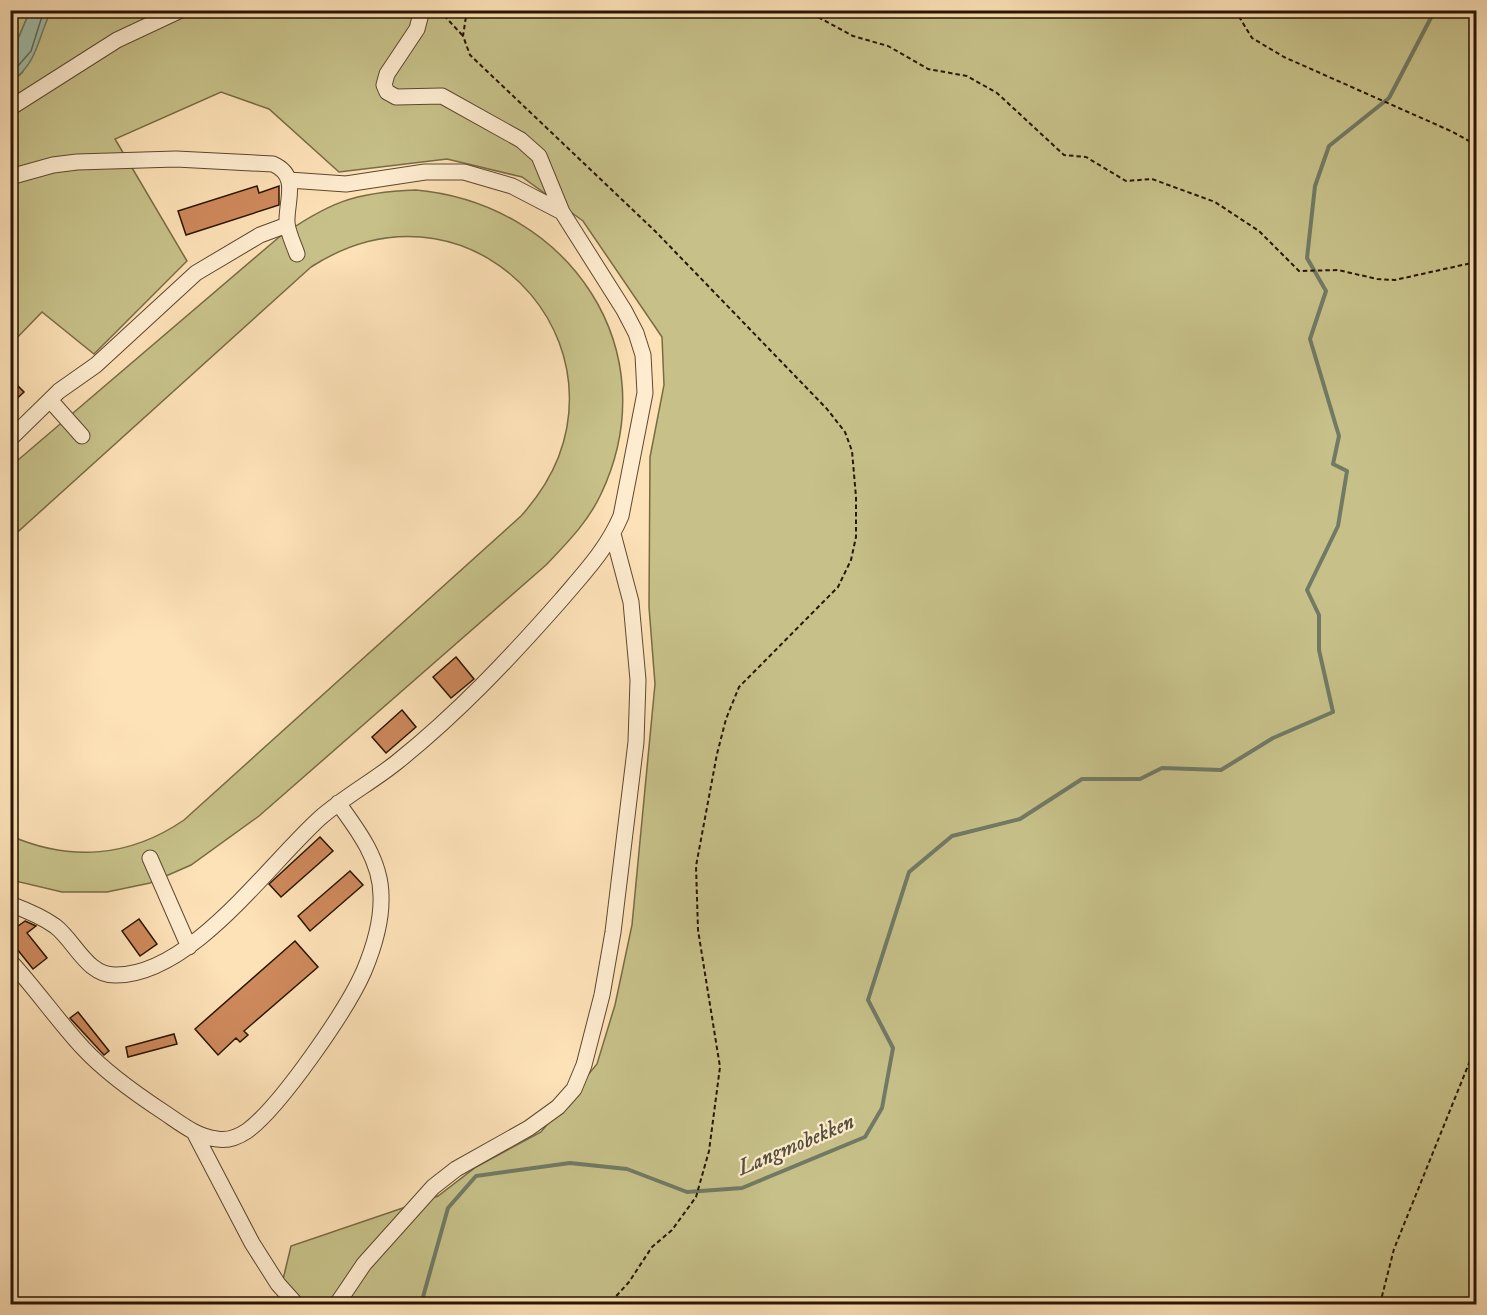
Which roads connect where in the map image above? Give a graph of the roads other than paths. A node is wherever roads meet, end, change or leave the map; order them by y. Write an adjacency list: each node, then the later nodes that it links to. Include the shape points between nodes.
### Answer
1 (181, 10): 3 (street, via 117,40)
2 (422, 10): 6 (street, via 417,29 387,74 387,92 396,98 442,96 521,140 539,156)
3 (10, 108)
4 (10, 177): 5 (street, via 64,163 176,159 266,162 281,169)
5 (289, 180): 6 (street, via 346,183 425,172 464,172 512,186); 7 (street)
6 (562, 212): 12 (street, via 631,322 645,364 645,393 634,458)
7 (287, 225): 8 (street); 9 (street, via 201,268 96,364)
8 (297, 254)
9 (50, 400): 10 (street); 11 (street)
10 (82, 436)
11 (10, 439)
12 (613, 534): 13 (street, via 597,559 486,681 397,762); 20 (street, via 631,602 638,680 636,742 613,932 584,1065 574,1089 558,1107 433,1187 364,1264)
13 (338, 803): 16 (street); 18 (street, via 364,841 380,884 379,924 364,971 308,1060 253,1127 222,1140)
14 (150, 858): 16 (street)
15 (10, 904): 16 (street, via 42,917 93,967 108,975 154,968)
16 (189, 947)
17 (10, 961): 18 (street, via 100,1065)
18 (194, 1132): 19 (street, via 252,1243)
19 (296, 1305)
20 (336, 1305)

